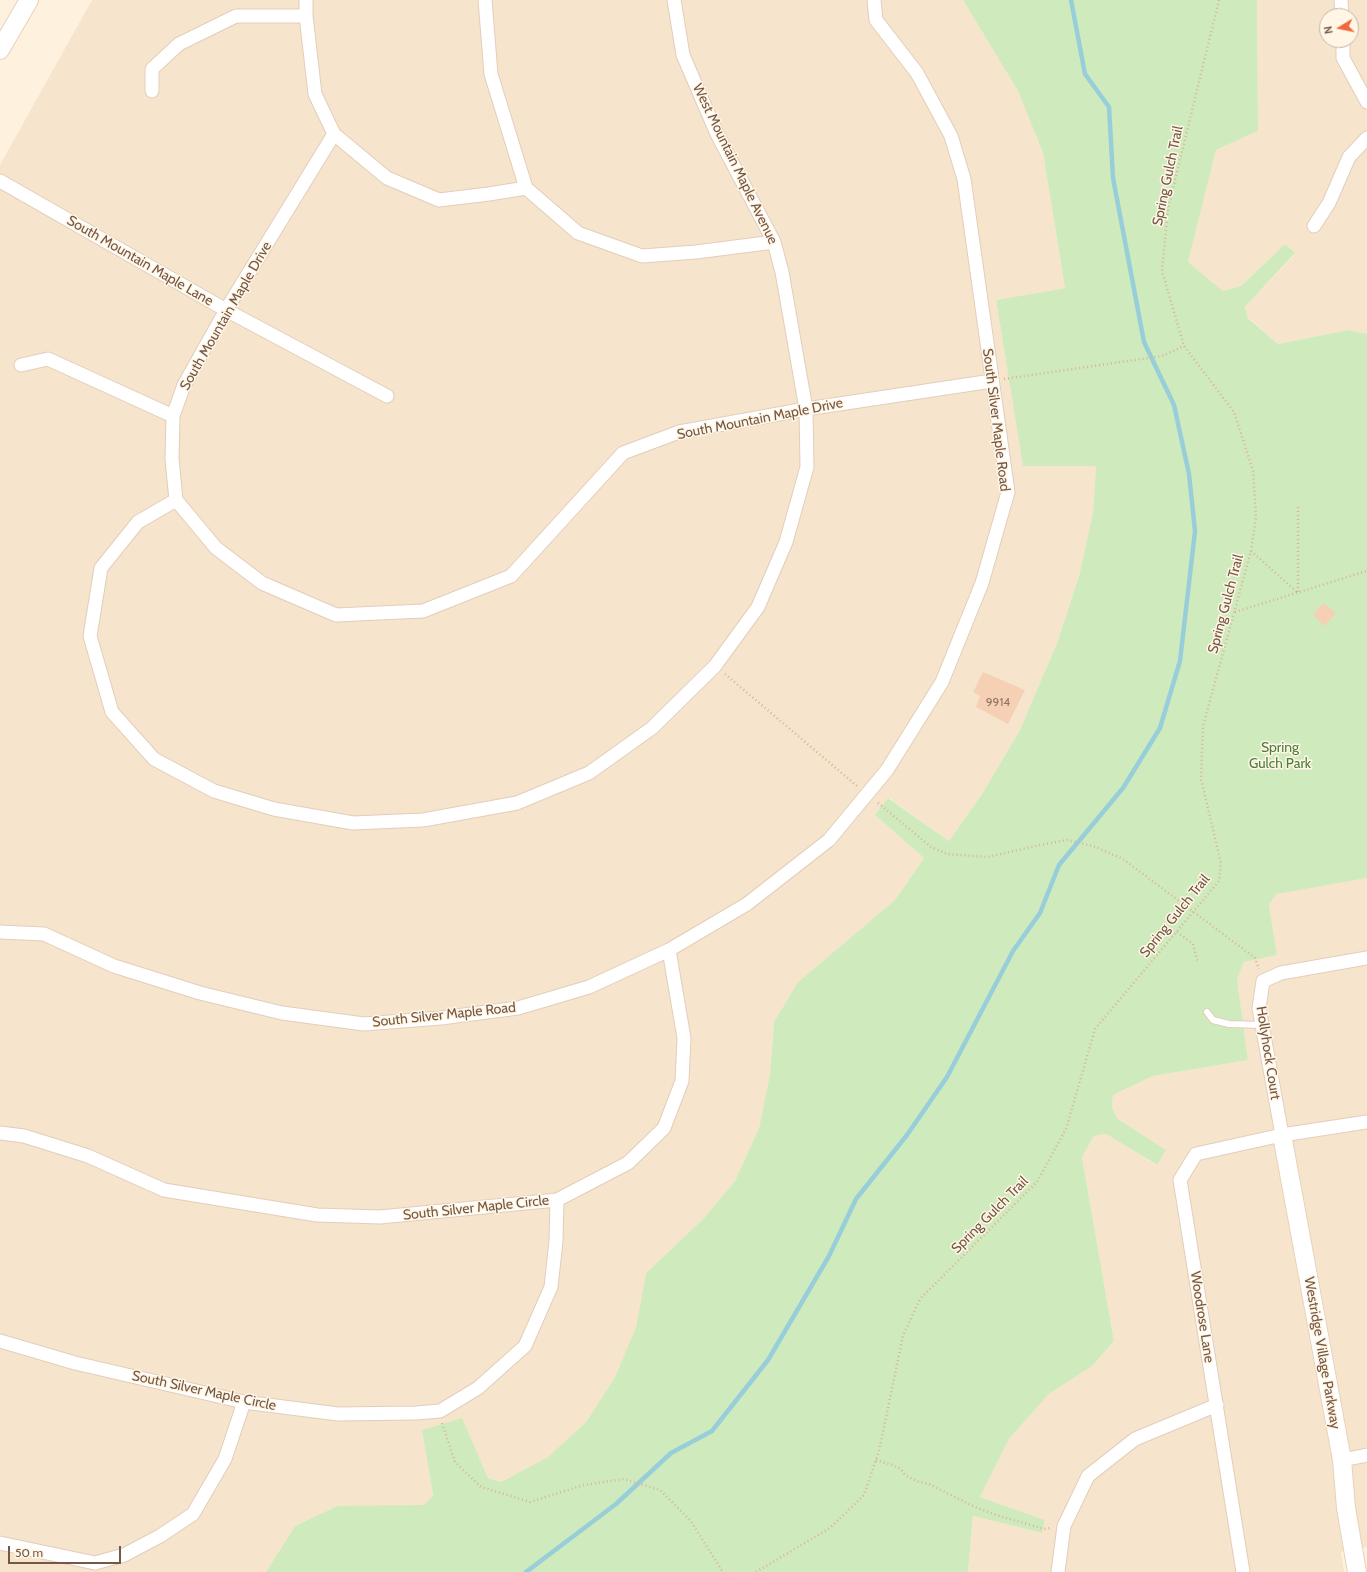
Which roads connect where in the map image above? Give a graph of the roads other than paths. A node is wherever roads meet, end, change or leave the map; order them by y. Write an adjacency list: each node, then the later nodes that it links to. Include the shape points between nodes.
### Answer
1 (29, 0): 8 (street)
2 (306, 0): 6 (street)
3 (485, 0): 14 (street, via 491,74)
4 (674, 0): 16 (street, West Mountain Maple Avenue, via 683,54 717,134)
5 (874, 0): 19 (street, South Silver Maple Road, via 876,20 917,73 951,136 964,179)
6 (306, 16): 9 (street, via 236,16 179,44 152,68); 11 (street, via 315,94)
7 (1343, 48): 10 (street, via 1343,58)
8 (0, 50)
9 (152, 91)
10 (1367, 102)
11 (334, 134): 14 (street, via 387,178 439,200); 17 (street, South Mountain Maple Drive)
12 (1367, 138): 15 (street, via 1349,157 1329,203)
13 (0, 181): 17 (street, South Mountain Maple Lane)
14 (526, 188): 16 (street, via 578,233 642,256)
15 (1314, 226)
16 (774, 242): 21 (street, West Mountain Maple Avenue, via 782,272)
17 (226, 310): 20 (street, South Mountain Maple Lane); 22 (street, South Mountain Maple Drive, via 184,385)
18 (21, 365): 22 (street, via 48,359)
19 (992, 381): 21 (street, South Mountain Maple Drive); 25 (street, South Silver Maple Road, via 1008,492 982,583 942,682 887,770 829,840 747,904)
20 (387, 396)
21 (806, 408): 23 (street, South Mountain Maple Drive, via 679,432 623,453 511,576 424,611 336,615 262,583 216,548); 23 (street, West Mountain Maple Avenue, via 807,467 786,542 758,606 714,666 652,728 589,773 517,803 423,820 353,823 274,809 214,791 154,759 112,712 90,636 101,568 138,522)
22 (173, 416): 23 (street, South Mountain Maple Drive, via 172,459)
23 (176, 500)
24 (0, 932): 25 (street, South Silver Maple Road, via 44,934 114,966 200,993 282,1013 364,1024 518,1008 589,987)
25 (669, 950): 32 (street, South Silver Maple Circle, via 684,1038 682,1081 664,1128 628,1163)
26 (1367, 958): 28 (street, Hollyhock Court, via 1281,973 1263,981 1258,1008)
27 (1207, 1012): 28 (lane, via 1213,1020 1229,1024)
28 (1262, 1025): 31 (street, Hollyhock Court)
29 (1367, 1122): 31 (street, Woodrose Lane)
30 (0, 1133): 32 (street, South Silver Maple Circle, via 24,1136 88,1156 164,1190 317,1215 380,1217)
31 (1282, 1135): 35 (street, Woodrose Lane, via 1196,1154 1180,1180); 37 (street, Westridge Village Parkway)
32 (557, 1200): 34 (street, South Silver Maple Circle, via 551,1286 525,1346 478,1388 440,1410 416,1414 338,1414)
33 (0, 1341): 34 (street, South Silver Maple Circle, via 75,1363)
34 (244, 1402): 38 (street, via 225,1459 193,1514 160,1536 124,1555 95,1563)
35 (1217, 1405): 39 (street, via 1135,1439 1088,1476 1064,1526); 40 (street, Woodrose Lane)
36 (1367, 1455): 37 (street)
37 (1342, 1460): 41 (street, Westridge Village Parkway, via 1346,1508)
38 (0, 1543)
39 (1058, 1572)
40 (1243, 1572)
41 (1357, 1572)

